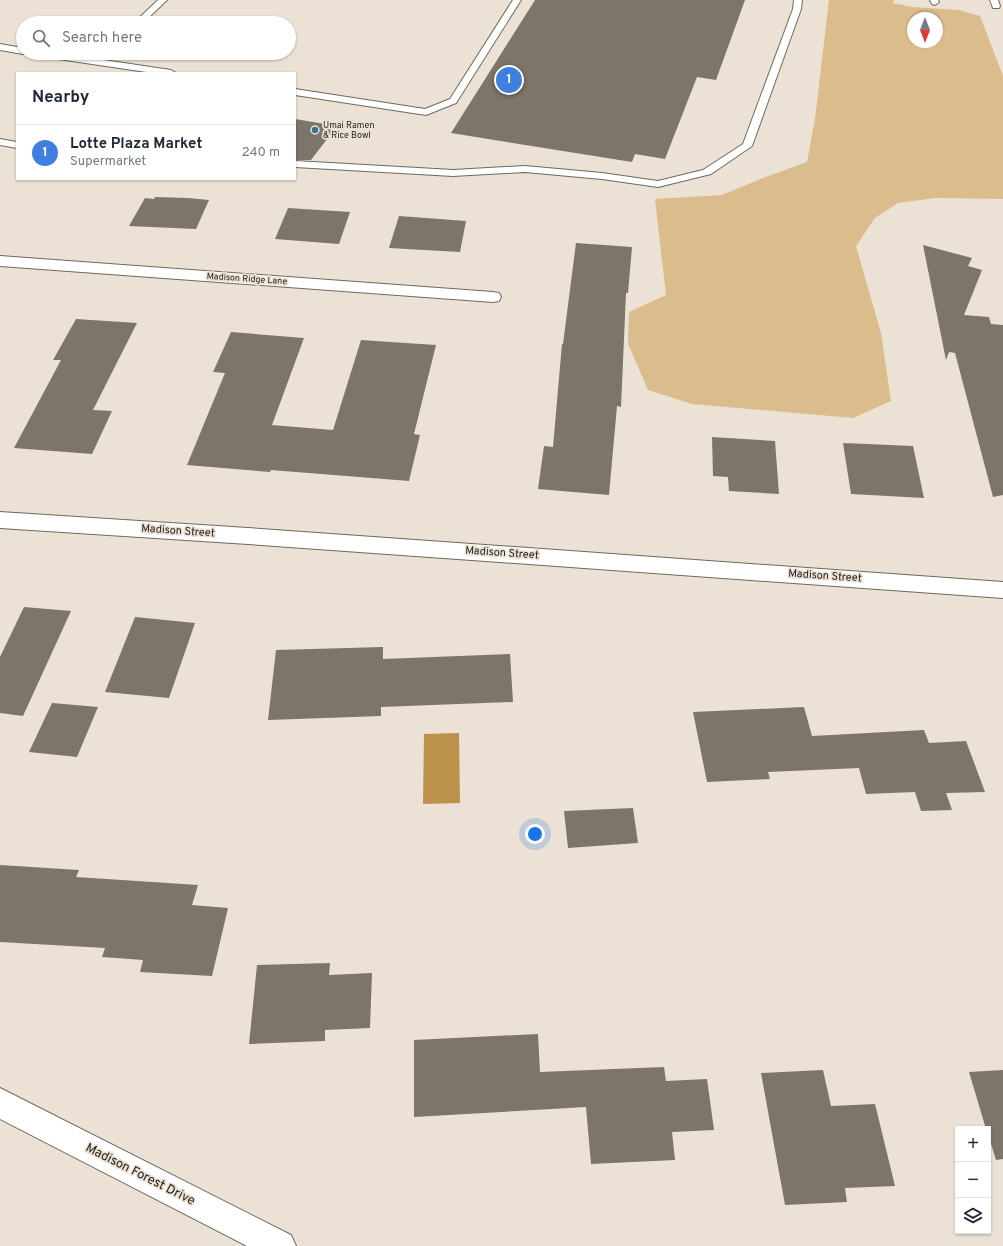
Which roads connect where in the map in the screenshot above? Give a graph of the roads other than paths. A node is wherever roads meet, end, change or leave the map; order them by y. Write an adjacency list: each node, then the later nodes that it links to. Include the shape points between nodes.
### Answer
1 (163, 0): 4 (lane)
2 (517, 0): 10 (lane, via 453,102 426,112)
3 (798, 0): 13 (lane, via 797,9 746,146 707,172 658,184 525,169 453,173)
4 (146, 16)
5 (0, 47): 6 (lane)
6 (16, 50)
7 (83, 60): 8 (lane)
8 (96, 62): 9 (lane)
9 (164, 72)
10 (296, 92)
11 (0, 142): 12 (lane)
12 (16, 145)
13 (296, 164)
14 (0, 261): 15 (street, Madison Ridge Lane)
15 (493, 297)
16 (0, 520): 17 (street, Madison Street)
17 (1003, 590)
18 (0, 1103): 19 (street, Madison Forest Drive)
19 (280, 1246)

